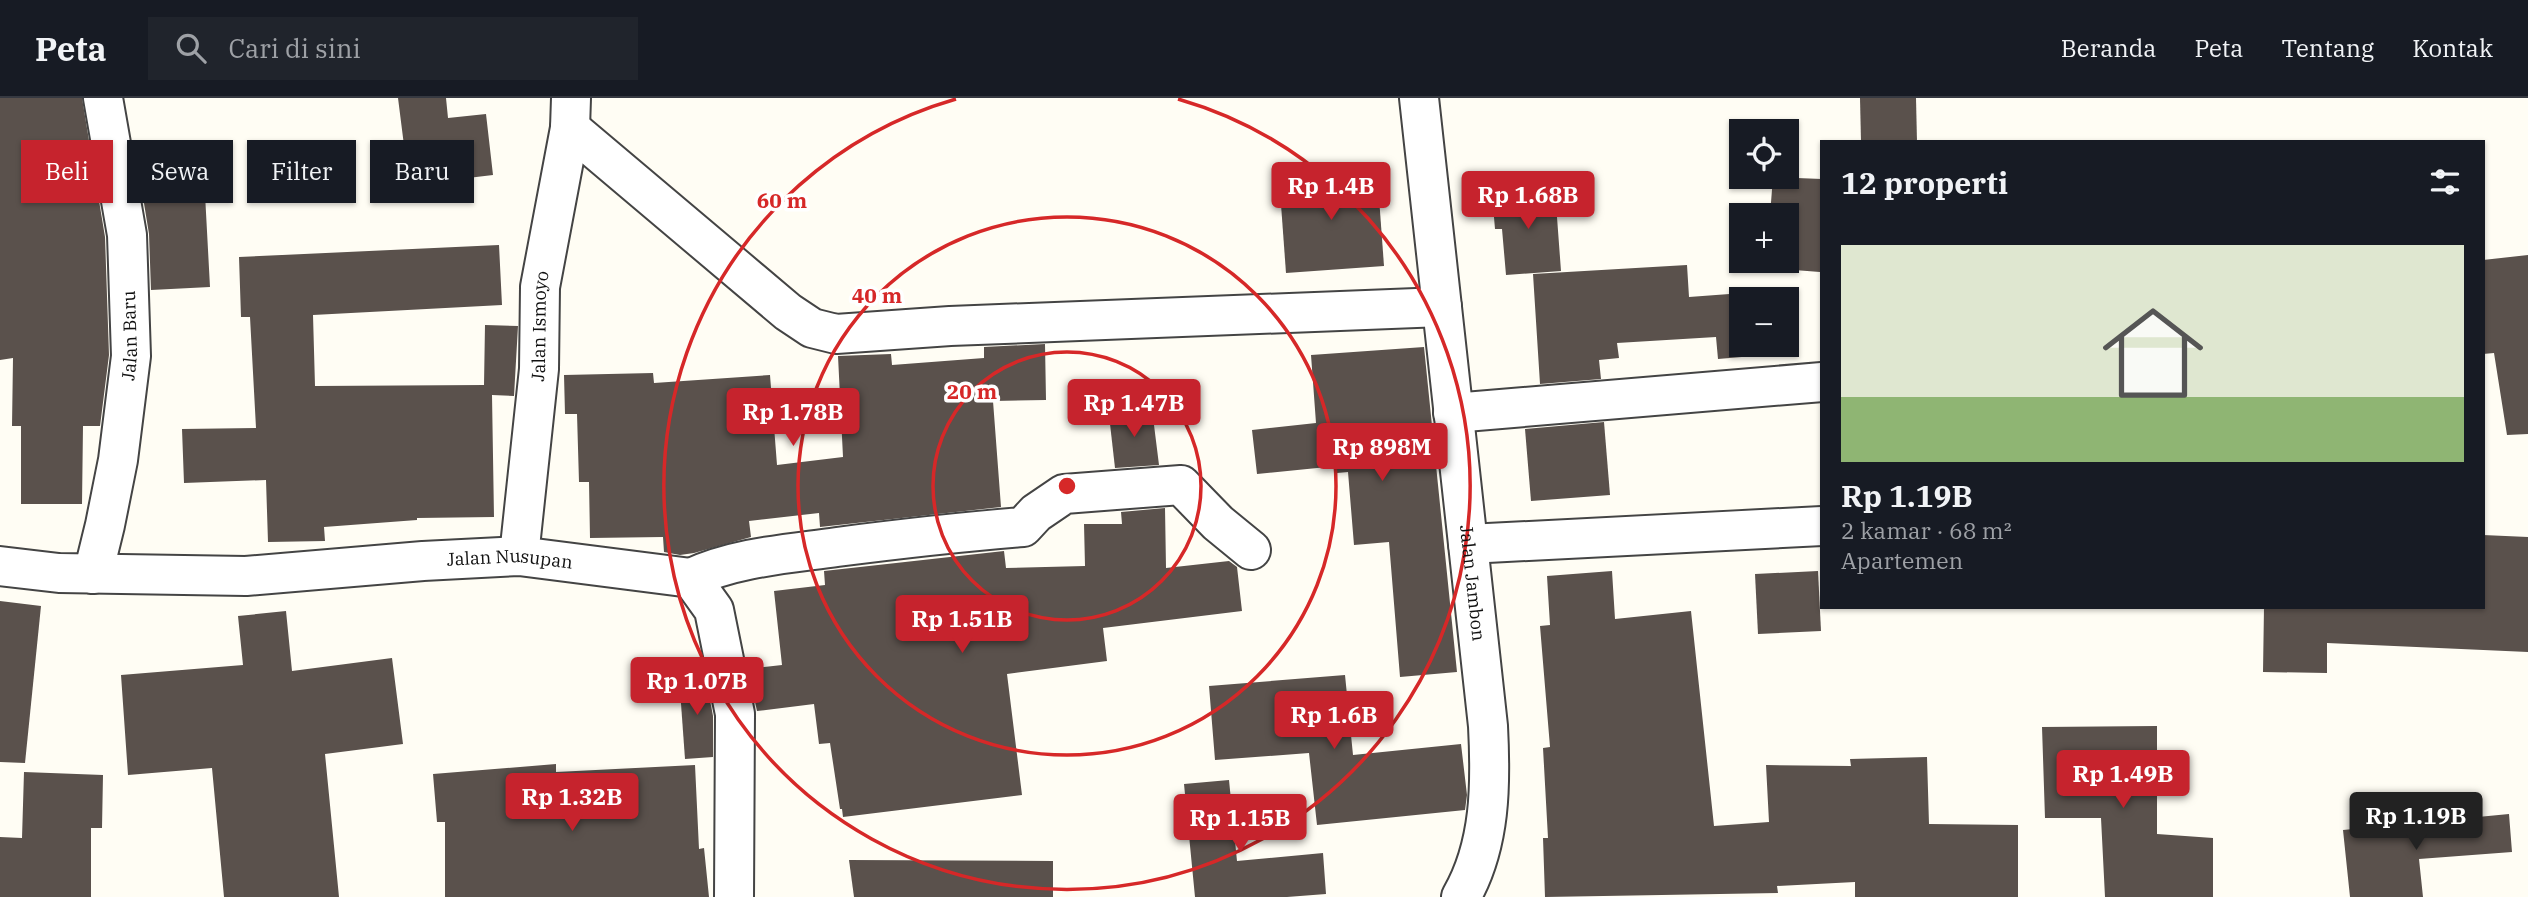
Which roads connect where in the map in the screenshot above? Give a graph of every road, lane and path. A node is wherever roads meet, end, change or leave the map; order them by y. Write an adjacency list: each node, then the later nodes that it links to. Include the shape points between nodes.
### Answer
1 (103, 98): 12 (street, Jalan Baru, via 127,235 131,356 118,460)
2 (1419, 98): 4 (street, Jalan Jambon)
3 (570, 113): 4 (street, via 788,312 812,328 836,334); 10 (street, Jalan Ismoyo, via 540,287 539,369)
4 (1442, 307): 6 (street, Jalan Jambon)
5 (1820, 382): 6 (street)
6 (1453, 413): 8 (street, Jalan Jambon)
7 (1820, 526): 8 (street)
8 (1468, 544): 15 (street, Jalan Jambon, via 1491,780 1485,834)
9 (1251, 550): 13 (street, via 1181,485 1064,494 1023,527 752,558)
10 (519, 556): 12 (street, Jalan Nusupan, via 246,576); 13 (street, Jalan Nusupan)
11 (0, 566): 12 (street, Jalan Nusupan)
12 (93, 574)
13 (691, 578): 14 (street, via 714,610 735,714)
14 (734, 897)
15 (1461, 897)

